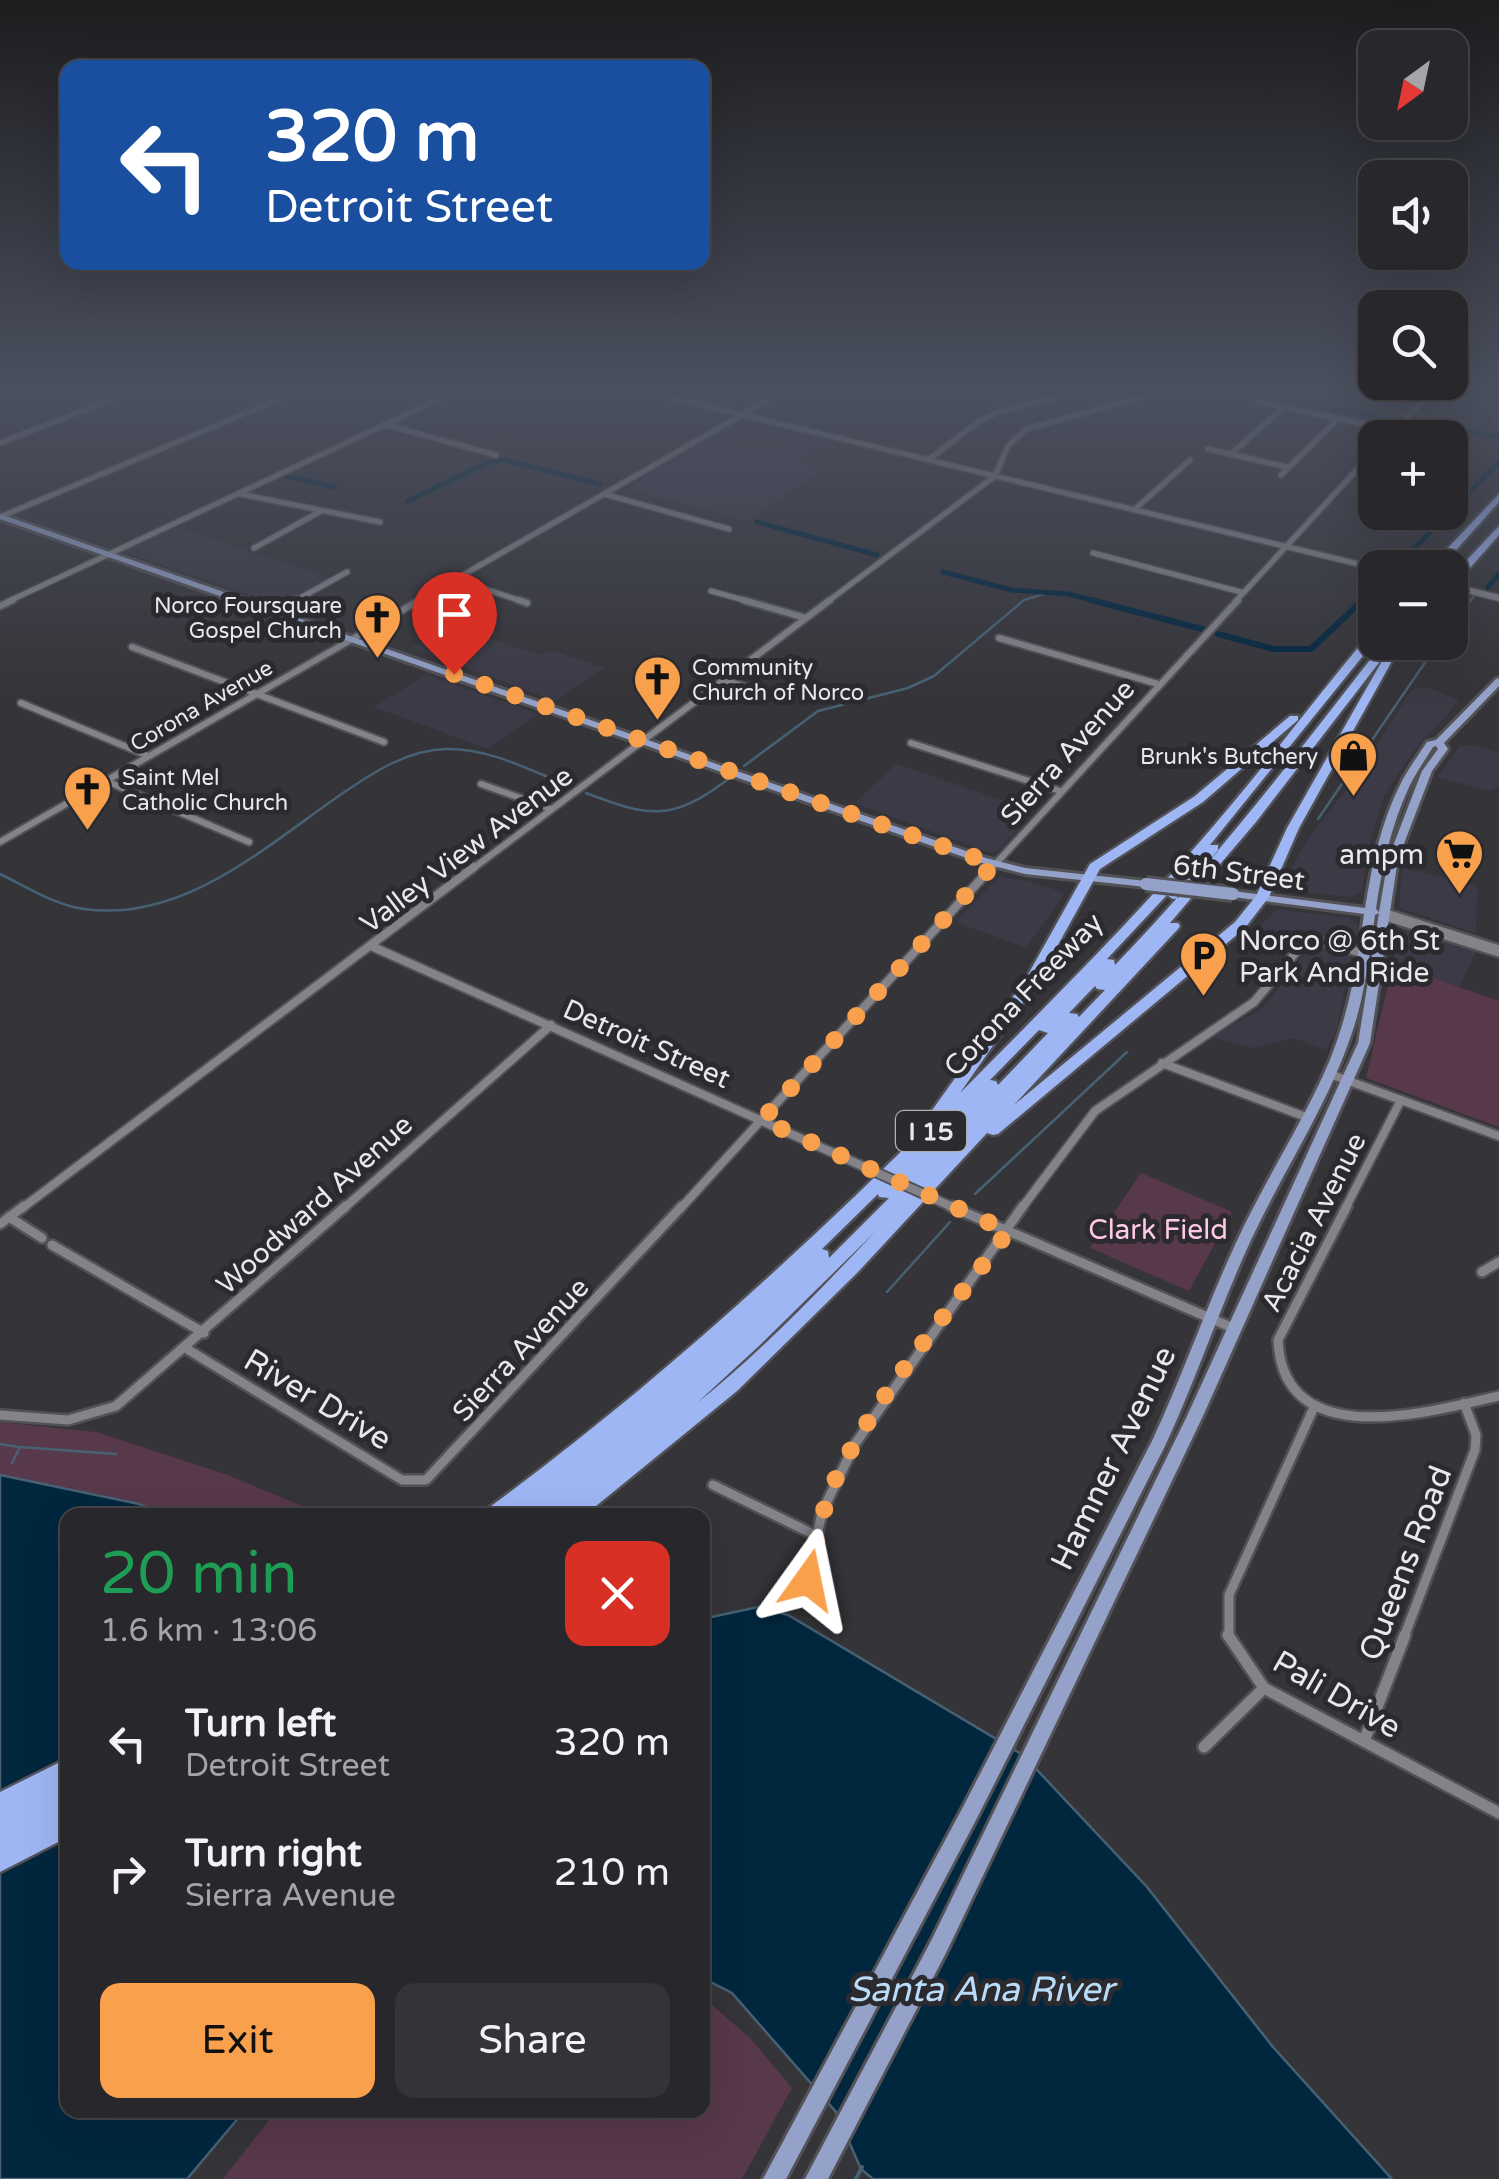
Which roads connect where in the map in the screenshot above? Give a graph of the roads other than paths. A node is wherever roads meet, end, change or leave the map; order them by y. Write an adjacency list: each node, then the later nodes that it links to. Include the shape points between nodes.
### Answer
1 (58, 492): 14 (street)
2 (245, 492): 8 (street)
3 (608, 492): 9 (street, Corona Avenue)
4 (974, 492): 37 (street, Valley View Avenue)
5 (1059, 492): 12 (street)
6 (1155, 492): 12 (street)
7 (1337, 492): 19 (street, Sierra Avenue)
8 (240, 494): 13 (street); 24 (street)
9 (604, 494): 17 (street); 29 (street, Corona Avenue)
10 (1499, 497): 21 (highway)
11 (1499, 508): 22 (highway)
12 (1134, 510): 19 (street)
13 (321, 511): 16 (street); 20 (street)
14 (0, 516): 24 (main road, 6th Street)
15 (1499, 519): 25 (highway)
16 (380, 522)
17 (729, 529)
18 (1499, 529): 27 (highway)
19 (1288, 546): 26 (street); 32 (street, Sierra Avenue)
20 (254, 548)
21 (1450, 550)
22 (1461, 550)
23 (1093, 553): 32 (street)
24 (109, 554): 35 (street); 36 (main road, 6th Street)
25 (1468, 554)
26 (1358, 564)
27 (1468, 564)
28 (347, 572): 36 (street)
29 (456, 580): 34 (street); 39 (street, Corona Avenue)
30 (711, 590): 37 (street)
31 (1468, 590): 33 (street)
32 (1241, 592): 47 (street, Sierra Avenue)
33 (1499, 598)
34 (527, 603)
35 (0, 606)
36 (276, 612): 39 (main road, 6th Street)
37 (806, 618): 45 (street, Valley View Avenue)
38 (999, 638): 47 (street)
39 (352, 639): 48 (street, Corona Avenue); 52 (main road, 6th Street)
40 (132, 647): 48 (street)
41 (1358, 654): 50 (highway, Corona Freeway / I 15)
42 (1365, 660): 99 (highway, via 1197,869 909,1169 733,1342)
43 (1376, 660): 100 (highway, via 1178,907 930,1168 763,1337)
44 (1387, 661): 67 (highway, via 1293,828); 82 (highway, I 15, via 1236,854)
45 (724, 680): 49 (street); 52 (street, Valley View Avenue)
46 (1499, 682): 55 (main road, Hamner Avenue)
47 (1158, 684): 59 (street, Sierra Avenue)
48 (258, 693): 53 (street); 56 (street, Corona Avenue)
49 (772, 695)
50 (1320, 698): 66 (highway, via 1223,781 1102,859); 81 (highway, Corona Freeway / I 15, via 1137,920)
51 (21, 704): 56 (street)
52 (642, 740): 60 (street, Valley View Avenue); 65 (main road, 6th Street)
53 (384, 742)
54 (911, 743): 59 (street)
55 (1439, 744): 61 (main road, Hamner Avenue, via 1430,744 1413,768); 64 (main road, Hamner Avenue, via 1443,749 1427,771)
56 (147, 756): 57 (street, Corona Avenue)
57 (104, 780): 62 (street, Corona Avenue); 63 (street)
58 (480, 784): 60 (street)
59 (1060, 791): 65 (street, Sierra Avenue)
60 (551, 809): 70 (street, Valley View Avenue)
61 (1382, 838): 64 (main road); 68 (main road, Hamner Avenue)
62 (0, 842)
63 (250, 842)
64 (1393, 859): 69 (main road, Hamner Avenue)
65 (997, 861): 66 (main road, 6th Street); 79 (street, Sierra Avenue)
66 (1087, 877): 67 (main road, 6th Street, bridge); 81 (highway, via 1025,990)
67 (1262, 898): 68 (main road, 6th Street); 82 (highway, via 1240,925)
68 (1368, 910): 69 (main road, 6th Street); 72 (main road, Hamner Avenue)
69 (1386, 915): 71 (main road); 76 (main road, Hamner Avenue, via 1367,1034)
70 (370, 946): 73 (street, Detroit Street); 83 (street, Valley View Avenue)
71 (1499, 951)
72 (1362, 953): 74 (street, via 1308,938 1254,1002); 75 (main road, Hamner Avenue, via 1348,1027)
73 (551, 1024): 79 (street, Detroit Street); 90 (street, Woodward Avenue)
74 (1162, 1063): 78 (street); 85 (street, via 1096,1111)
75 (1329, 1074): 76 (street); 78 (main road, Hamner Avenue)
76 (1346, 1080): 77 (street); 89 (main road, Hamner Avenue)
77 (1402, 1100): 80 (street); 94 (street, Acacia Avenue, via 1278,1340 1278,1360 1289,1382)
78 (1306, 1117): 88 (main road, Hamner Avenue)
79 (762, 1120): 85 (street, Detroit Street, bridge); 96 (street, Sierra Avenue)
80 (1499, 1136)
81 (903, 1160): 98 (highway, Corona Freeway / I 15, via 696,1358)
82 (937, 1178): 101 (highway, I 15, via 731,1386)
83 (9, 1217): 84 (street, Valley View Avenue); 90 (street)
84 (0, 1224)
85 (1008, 1231): 88 (street, Detroit Street); 102 (street, via 863,1431 840,1471)
86 (1499, 1262): 87 (street)
87 (1482, 1272)
88 (1211, 1318): 89 (street, Detroit Street); 116 (main road, Hamner Avenue, via 1160,1439)
89 (1233, 1328): 117 (main road, Hamner Avenue, via 940,1946)
90 (204, 1333): 91 (street, Woodward Avenue)
91 (187, 1349): 95 (street, Woodward Avenue, via 105,1413 42,1424); 96 (street, River Drive, via 402,1480)
92 (1499, 1396): 93 (street)
93 (1464, 1403): 94 (street, via 1376,1420 1346,1418); 105 (street, Queens Road, via 1475,1450)
94 (1315, 1405): 104 (street, Pali Drive, via 1224,1610 1237,1658)
95 (0, 1415)
96 (426, 1480)
97 (713, 1486): 102 (street)
98 (504, 1508)
99 (529, 1508)
100 (556, 1508)
101 (580, 1508)
102 (817, 1536): 103 (street)
103 (808, 1580)
104 (1264, 1688): 105 (street, Pali Drive); 106 (street)
105 (1364, 1741): 111 (street, Pali Drive)
106 (1204, 1747)
107 (60, 1773): 109 (highway)
108 (60, 1790): 112 (highway)
109 (0, 1804)
110 (60, 1811): 114 (highway)
111 (1499, 1814)
112 (0, 1821)
113 (60, 1829): 115 (highway)
114 (0, 1843)
115 (0, 1861)
116 (774, 2179)
117 (816, 2179)

